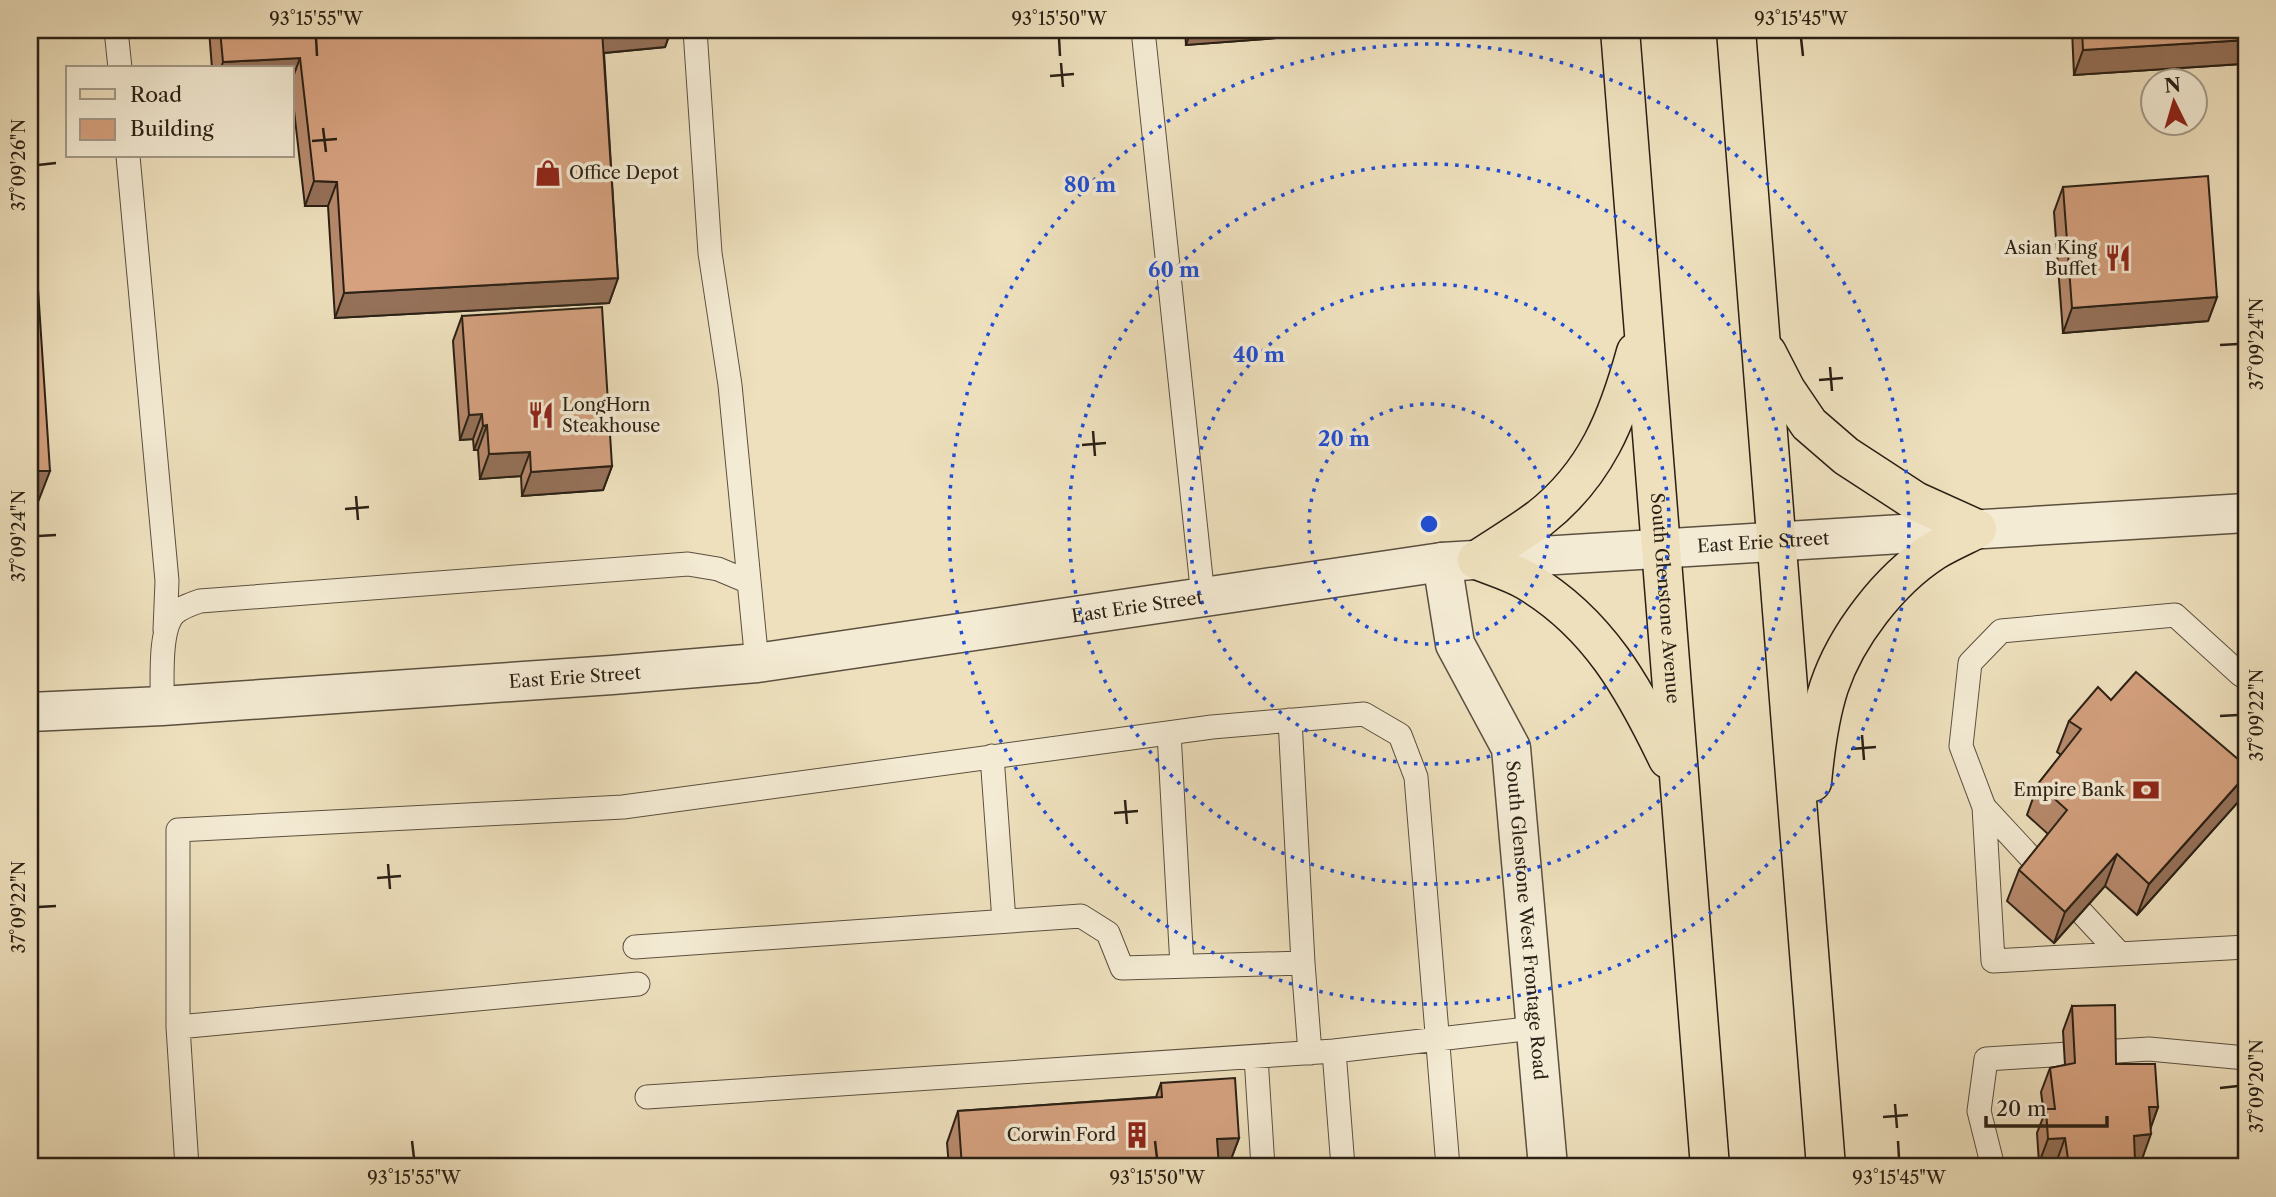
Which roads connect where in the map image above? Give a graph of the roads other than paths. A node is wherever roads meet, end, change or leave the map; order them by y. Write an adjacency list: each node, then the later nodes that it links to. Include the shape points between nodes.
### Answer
1 (116, 30): 6 (lane)
2 (695, 30): 15 (lane, via 710,253 730,385)
3 (1143, 30): 16 (lane)
4 (1620, 30): 8 (main road, South Glenstone Avenue)
5 (1736, 30): 9 (main road)
6 (120, 66)
7 (128, 158): 17 (lane, via 167,581)
8 (1643, 327): 13 (main road, South Glenstone Avenue); 14 (main road, via 1625,393 1591,463 1541,517)
9 (1761, 342): 11 (main road, via 1809,424 1846,456 1915,501); 12 (main road)
10 (2246, 513): 11 (street, East Erie Street)
11 (1977, 529): 12 (street, East Erie Street); 27 (main road, via 1934,551 1903,575 1875,605 1848,647 1830,684 1819,726)
12 (1777, 541): 13 (street, East Erie Street); 27 (main road)
13 (1660, 548): 14 (street, East Erie Street); 25 (main road, South Glenstone Avenue)
14 (1460, 561): 16 (street, East Erie Street); 25 (main road, via 1526,581 1588,630 1636,693); 36 (street, South Glenstone West Frontage Road, via 1455,644 1511,748)
15 (749, 582): 17 (lane, via 718,569 688,565 200,601 173,614); 18 (lane)
16 (1203, 597): 18 (street, East Erie Street)
17 (164, 630): 20 (lane)
18 (757, 663): 20 (street, East Erie Street)
19 (2246, 674): 26 (lane, via 2241,675 2175,615 2001,631 1970,663 1961,747)
20 (162, 706): 21 (street, East Erie Street)
21 (30, 712)
22 (1290, 720): 23 (lane); 32 (lane); 37 (lane, via 1364,714 1400,735 1416,777)
23 (1169, 733): 24 (lane); 33 (lane)
24 (992, 756): 28 (lane); 35 (lane, via 623,807 178,830)
25 (1678, 781): 48 (main road, South Glenstone Avenue)
26 (1984, 807): 31 (lane); 31 (lane, via 1993,961)
27 (1803, 880): 49 (main road)
28 (1004, 921): 29 (lane); 33 (lane, via 1081,916 1108,933 1122,968)
29 (635, 947)
30 (2246, 947): 31 (lane)
31 (2120, 954)
32 (1303, 963): 33 (lane); 39 (lane)
33 (1182, 966)
34 (638, 984): 35 (lane)
35 (178, 1027): 43 (lane)
36 (1535, 1028): 37 (lane); 47 (street, South Glenstone West Frontage Road)
37 (1437, 1039): 38 (lane); 46 (lane)
38 (1334, 1051): 39 (lane); 45 (lane)
39 (1310, 1053): 40 (lane)
40 (1256, 1057): 42 (lane); 44 (lane)
41 (2246, 1058): 50 (lane, via 2149,1049 1986,1059 1979,1111)
42 (647, 1097)
43 (187, 1167)
44 (1263, 1167)
45 (1343, 1167)
46 (1448, 1167)
47 (1548, 1167)
48 (1710, 1167)
49 (1826, 1167)
50 (1993, 1167)

